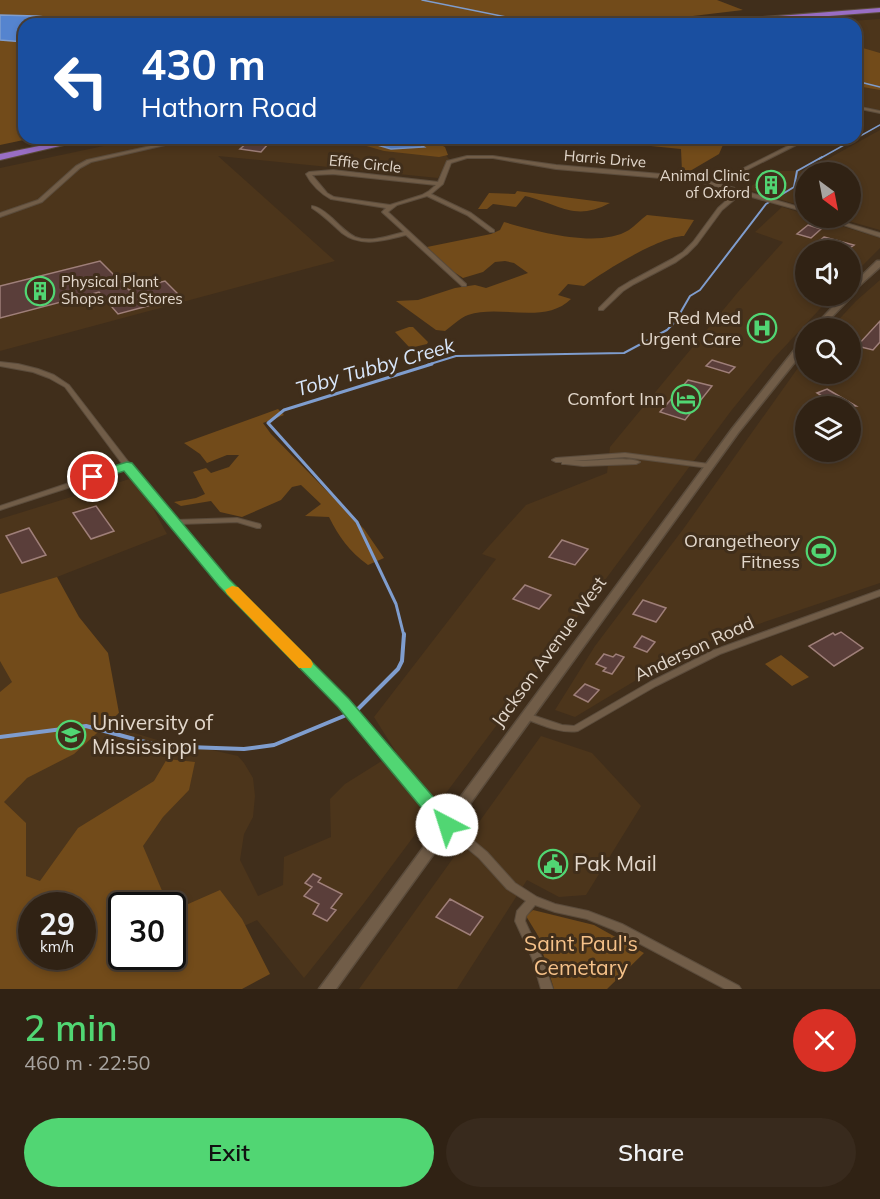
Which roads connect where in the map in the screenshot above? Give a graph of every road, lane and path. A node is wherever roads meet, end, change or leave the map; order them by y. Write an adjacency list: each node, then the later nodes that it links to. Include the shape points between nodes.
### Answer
1 (880, 10): 3 (highway)
2 (880, 15): 4 (highway)
3 (777, 18)
4 (840, 18)
5 (862, 108): 6 (street)
6 (880, 112)
7 (29, 144): 11 (highway)
8 (62, 144): 12 (highway)
9 (167, 144): 20 (street, via 89,161 40,201)
10 (798, 144): 14 (street)
11 (0, 150)
12 (0, 157)
13 (440, 184): 14 (street, Harris Drive, via 449,162 475,156); 16 (street, Harris Drive); 18 (street, Effie Circle, via 333,172 309,174 328,196)
14 (716, 184): 15 (street, Harris Drive)
15 (741, 191): 19 (street, Harris Drive); 29 (street, via 720,209 683,255 626,284)
16 (428, 195): 18 (street, Harris Drive); 22 (street, via 470,214)
17 (314, 207): 23 (street, via 349,237 377,240)
18 (390, 207): 23 (street, via 385,212)
19 (795, 208)
20 (0, 215)
21 (857, 228): 24 (street)
22 (492, 231)
23 (407, 233): 27 (street)
24 (880, 235)
25 (879, 265): 26 (main road)
26 (861, 282)
27 (464, 285)
28 (838, 306): 30 (main road)
29 (601, 309)
30 (826, 318)
31 (795, 355): 35 (main road, Jackson Avenue West)
32 (0, 364): 34 (street, via 36,370 67,386)
33 (677, 462): 33 (street, via 625,455 556,460 577,464); 35 (street)
34 (127, 466): 36 (street); 37 (street)
35 (709, 466): 40 (main road, Jackson Avenue West)
36 (0, 508)
37 (174, 522): 38 (street, via 237,520); 41 (street, via 224,582 344,703)
38 (257, 526)
39 (880, 593): 40 (street, Anderson Road, via 717,652 575,729 562,729)
40 (526, 716): 41 (main road, Jackson Avenue West)
41 (447, 825): 42 (street, via 512,886); 43 (main road, Jackson Avenue West)
42 (533, 900): 44 (street, via 520,914 520,921); 45 (street, via 618,927)
43 (327, 989)
44 (547, 989)
45 (735, 989)

